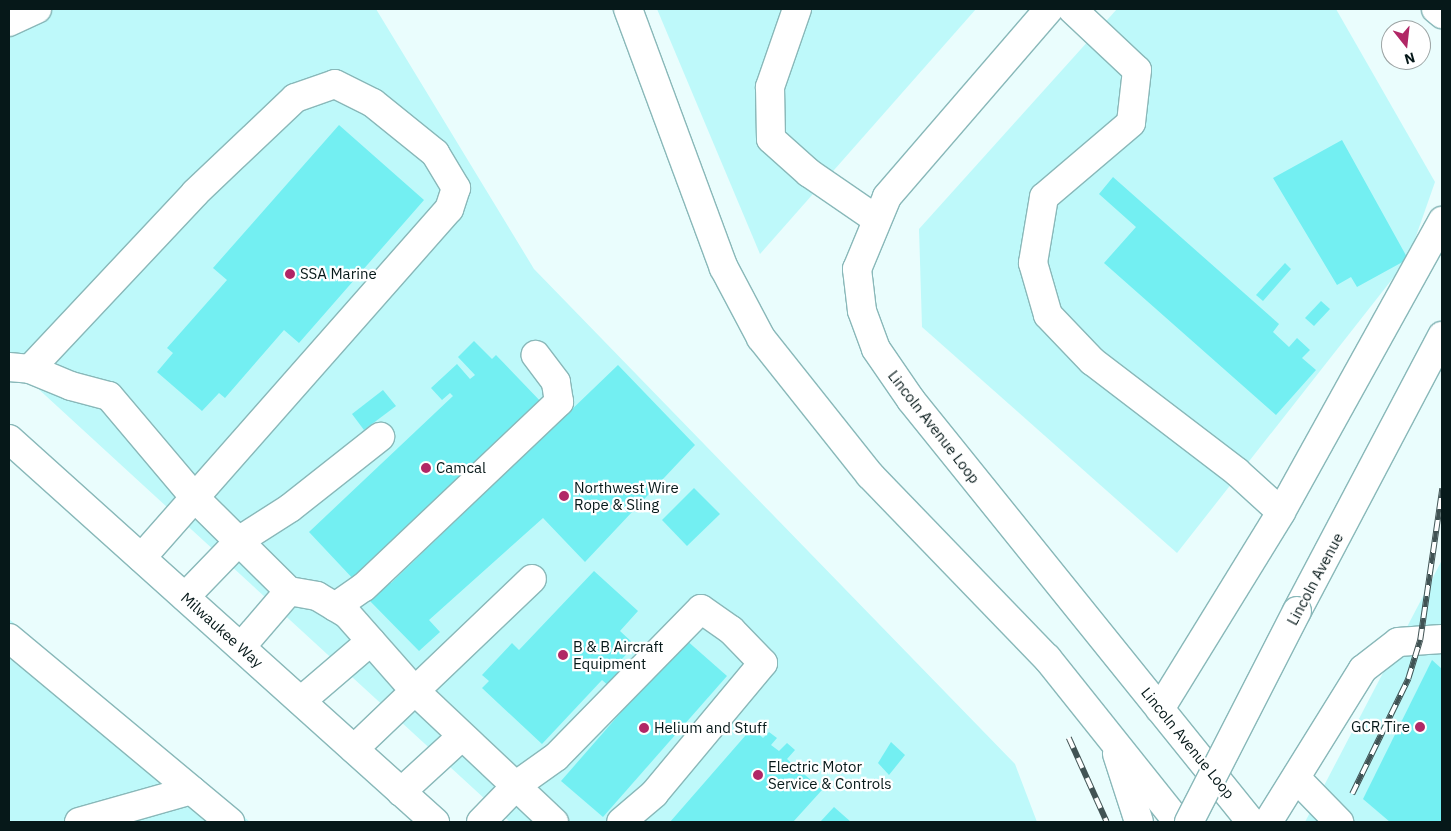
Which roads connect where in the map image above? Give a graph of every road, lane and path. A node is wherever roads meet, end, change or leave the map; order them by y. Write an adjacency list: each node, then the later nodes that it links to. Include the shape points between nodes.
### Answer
1 (37, 9): 8 (street)
2 (628, 9): 32 (street, via 724,268 761,338 870,475 1047,658)
3 (797, 9): 9 (street, via 770,87 771,139 809,173)
4 (1048, 9): 9 (street, Lincoln Avenue Loop, via 887,197)
5 (1072, 9): 17 (street, via 1137,70 1132,123 1044,197 1033,264 1048,315 1092,361 1237,472)
6 (1436, 9): 7 (street)
7 (1442, 14)
8 (9, 22)
9 (876, 219): 30 (street, Lincoln Avenue Loop, via 857,268 862,311 876,349 910,400)
10 (1442, 221): 17 (street)
11 (1442, 336): 47 (street, Lincoln Avenue, bridge)
12 (536, 355): 23 (street, via 556,382 559,402 364,586)
13 (20, 368): 16 (street, via 109,396); 16 (street, via 295,98 335,84 373,103 434,153 456,188 448,209)
14 (380, 438): 18 (street, via 290,508)
15 (9, 439): 19 (street, Milwaukee Way)
16 (196, 499): 18 (street); 19 (street)
17 (1281, 512): 30 (street)
18 (240, 540): 21 (street); 22 (street)
19 (141, 558): 22 (street, Milwaukee Way)
20 (532, 579): 28 (street)
21 (289, 591): 23 (street, via 317,596); 27 (street)
22 (185, 597): 27 (street, Milwaukee Way)
23 (335, 607): 26 (street)
24 (9, 638): 36 (street)
25 (1442, 639): 34 (street, via 1398,642 1363,669)
26 (371, 641): 28 (street); 29 (street)
27 (241, 647): 29 (street, Milwaukee Way)
28 (415, 691): 31 (street); 33 (street)
29 (301, 701): 33 (street, Milwaukee Way)
30 (1160, 709): 38 (street, Lincoln Avenue Loop)
31 (461, 737): 35 (street); 37 (street)
32 (1112, 739): 45 (street); 46 (street)
33 (354, 750): 37 (street, Milwaukee Way)
34 (1296, 778): 38 (street); 48 (street)
35 (518, 784): 42 (street); 43 (street); 44 (street, via 556,757 701,609 730,630 763,663 654,794)
36 (192, 790): 39 (street); 40 (street)
37 (401, 792): 41 (street, Milwaukee Way)
38 (1252, 821)
39 (79, 822)
40 (230, 822)
41 (435, 822)
42 (481, 822)
43 (554, 822)
44 (621, 822)
45 (1139, 822)
46 (1178, 822)
47 (1189, 822)
48 (1339, 822)

